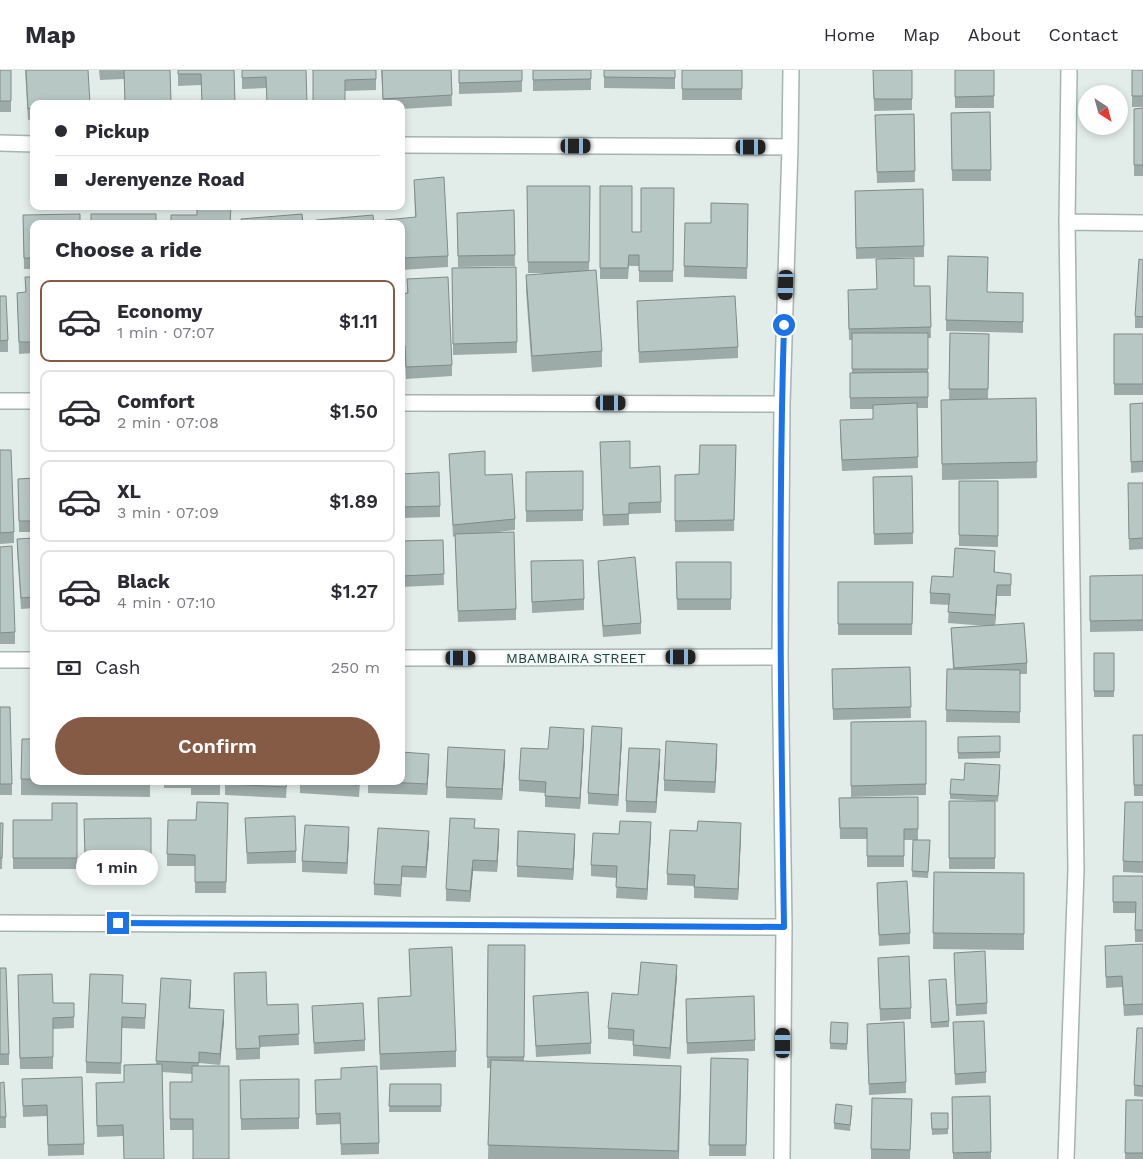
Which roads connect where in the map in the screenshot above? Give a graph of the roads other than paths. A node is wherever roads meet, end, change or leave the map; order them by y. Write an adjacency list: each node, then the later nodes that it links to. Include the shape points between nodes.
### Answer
1 (791, 70): 6 (street)
2 (1069, 70): 7 (street)
3 (0, 144): 4 (street)
4 (30, 144)
5 (405, 145): 6 (street)
6 (790, 147): 12 (street)
7 (1067, 222): 8 (street); 20 (street, via 1076,870)
8 (1143, 223)
9 (0, 401): 10 (street)
10 (30, 401)
11 (405, 402): 12 (street)
12 (782, 404): 13 (street)
13 (780, 657): 14 (street, MBAMBAIRA STREET); 18 (street)
14 (405, 658)
15 (0, 660): 16 (street)
16 (30, 660)
17 (0, 923): 18 (street)
18 (784, 927): 19 (street)
19 (782, 1159)
20 (1066, 1159)

